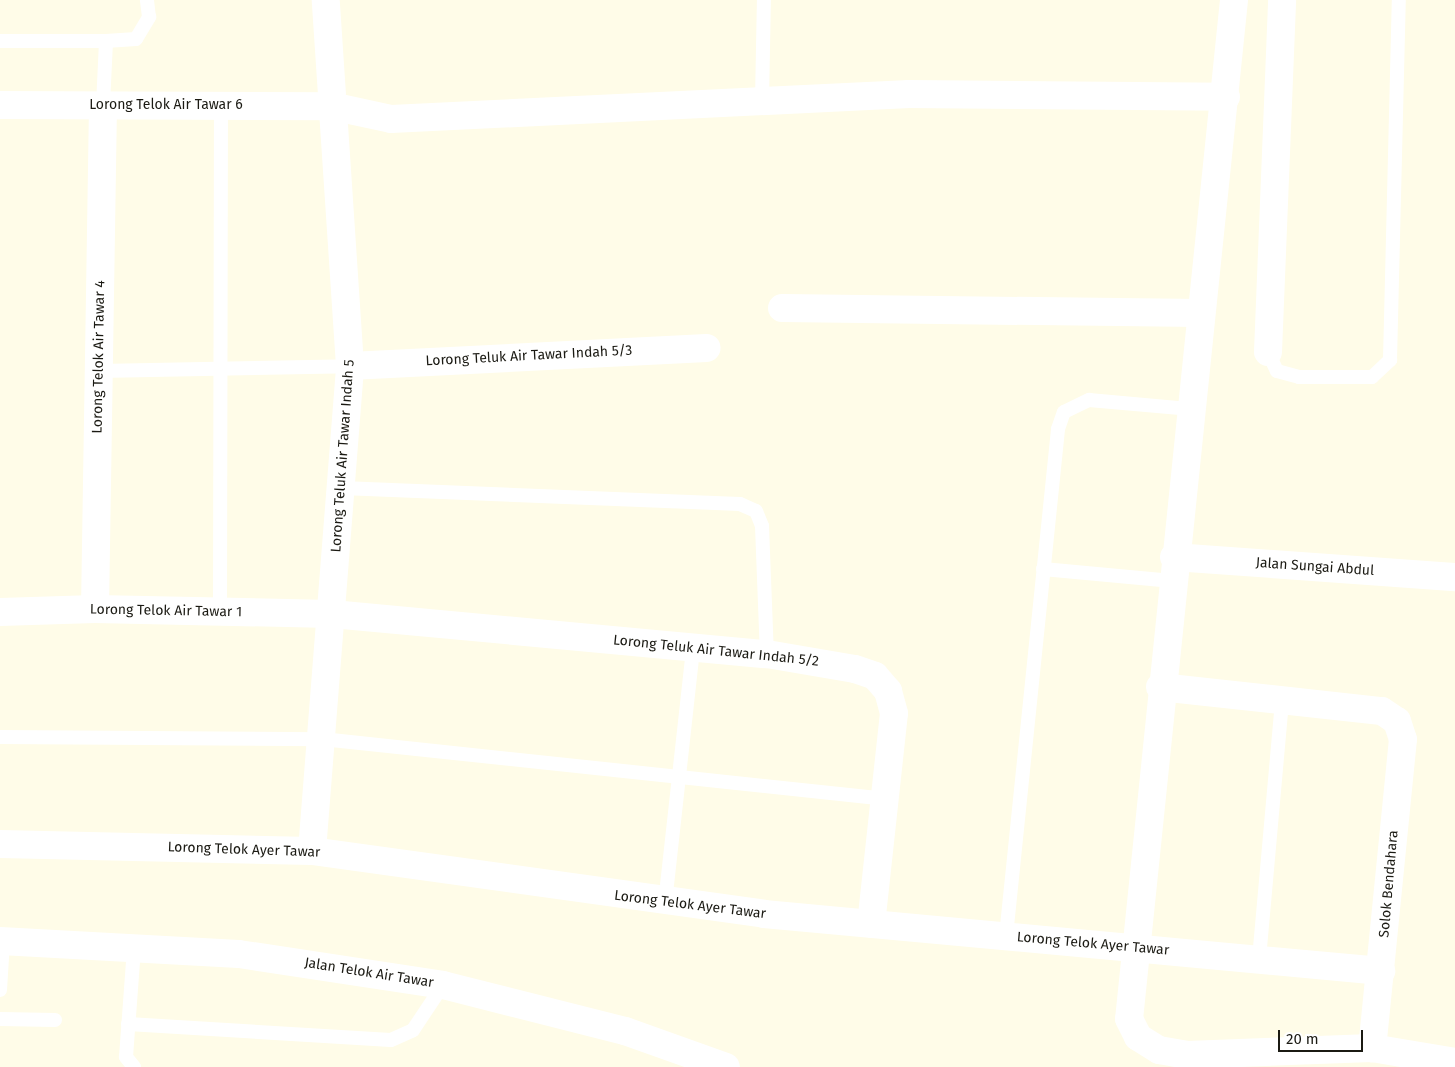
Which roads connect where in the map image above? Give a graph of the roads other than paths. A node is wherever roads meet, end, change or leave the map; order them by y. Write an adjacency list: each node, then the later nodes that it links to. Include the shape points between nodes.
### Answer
1 (148, 0): 7 (lane, via 149,17 136,39)
2 (326, 0): 14 (street, Lorong Teluk Air Tawar Indah 5)
3 (764, 0): 10 (lane)
4 (1234, 0): 9 (street)
5 (1282, 0): 18 (street)
6 (1398, 0): 18 (lane, via 1390,360 1372,377 1299,377 1277,371)
7 (106, 41): 8 (lane); 12 (lane)
8 (0, 42)
9 (1226, 96): 10 (street, Lorong Telok Air Tawar 6, via 909,94); 16 (street)
10 (762, 100): 14 (street, Lorong Telok Air Tawar 6, via 391,119)
11 (0, 105): 12 (street, Lorong Telok Air Tawar 6)
12 (103, 105): 13 (street, Lorong Telok Air Tawar 6); 21 (street, Lorong Telok Air Tawar 4)
13 (220, 106): 14 (street, Lorong Telok Air Tawar 6); 20 (lane)
14 (331, 106): 19 (street, Lorong Teluk Air Tawar Indah 5)
15 (782, 308): 16 (street)
16 (1201, 313): 22 (street)
17 (707, 348): 19 (street, Lorong Teluk Air Tawar Indah 5/3)
18 (1268, 352)
19 (350, 366): 20 (lane); 23 (street, Lorong Teluk Air Tawar Indah 5)
20 (220, 369): 21 (lane); 29 (lane)
21 (99, 371): 27 (street, Lorong Telok Air Tawar 4)
22 (1189, 409): 24 (lane, via 1089,400 1064,412 1054,452); 25 (street)
23 (342, 488): 30 (street, Lorong Teluk Air Tawar Indah 5); 32 (lane, via 740,504 756,511 762,526)
24 (1043, 569): 25 (lane); 43 (lane)
25 (1173, 569): 26 (street, Jalan Sungai Abdul); 33 (street)
26 (1455, 577)
27 (95, 609): 28 (street, Lorong Telok Air Tawar 1); 29 (street, Lorong Telok Air Tawar 1)
28 (0, 612)
29 (220, 612): 30 (street, Lorong Telok Air Tawar 1)
30 (332, 614): 31 (street, Lorong Teluk Air Tawar Indah 5/2); 36 (street, Lorong Teluk Air Tawar Indah 5)
31 (693, 648): 32 (street, Lorong Teluk Air Tawar Indah 5/2); 37 (lane)
32 (767, 654): 38 (street, Lorong Teluk Air Tawar Indah 5/2, via 855,669 875,676 888,690 894,714)
33 (1160, 687): 34 (street); 46 (street)
34 (1282, 700): 47 (lane); 48 (street, Solok Bendahara, via 1382,711 1398,721 1403,739)
35 (0, 736): 36 (lane)
36 (322, 739): 37 (lane); 40 (street, Lorong Teluk Air Tawar Indah 5)
37 (679, 777): 38 (lane); 41 (lane)
38 (887, 800): 42 (street, Lorong Teluk Air Tawar Indah 5/2)
39 (0, 844): 40 (street, Lorong Telok Ayer Tawar)
40 (312, 851): 41 (street, Lorong Telok Ayer Tawar)
41 (665, 903): 42 (street, Lorong Telok Ayer Tawar)
42 (871, 924): 43 (street, Lorong Telok Ayer Tawar)
43 (1006, 936): 46 (street, Lorong Telok Ayer Tawar)
44 (1, 941): 45 (street, Jalan Telok Air Tawar); 50 (lane)
45 (134, 947): 49 (street, Jalan Telok Air Tawar, via 239,954); 53 (lane)
46 (1136, 948): 47 (street, Lorong Telok Ayer Tawar); 54 (street, via 1129,1019 1138,1037 1160,1050 1234,1056)
47 (1259, 960): 48 (street, Lorong Telok Ayer Tawar)
48 (1381, 971): 54 (street, Solok Bendahara)
49 (443, 985): 53 (lane, via 413,1030 391,1040); 57 (street, Jalan Telok Air Tawar, via 625,1031)
50 (0, 990)
51 (0, 1019): 52 (lane)
52 (55, 1020)
53 (128, 1024): 56 (lane, via 126,1057)
54 (1381, 1050): 55 (street)
55 (1455, 1062)
56 (134, 1067)
57 (726, 1067)

